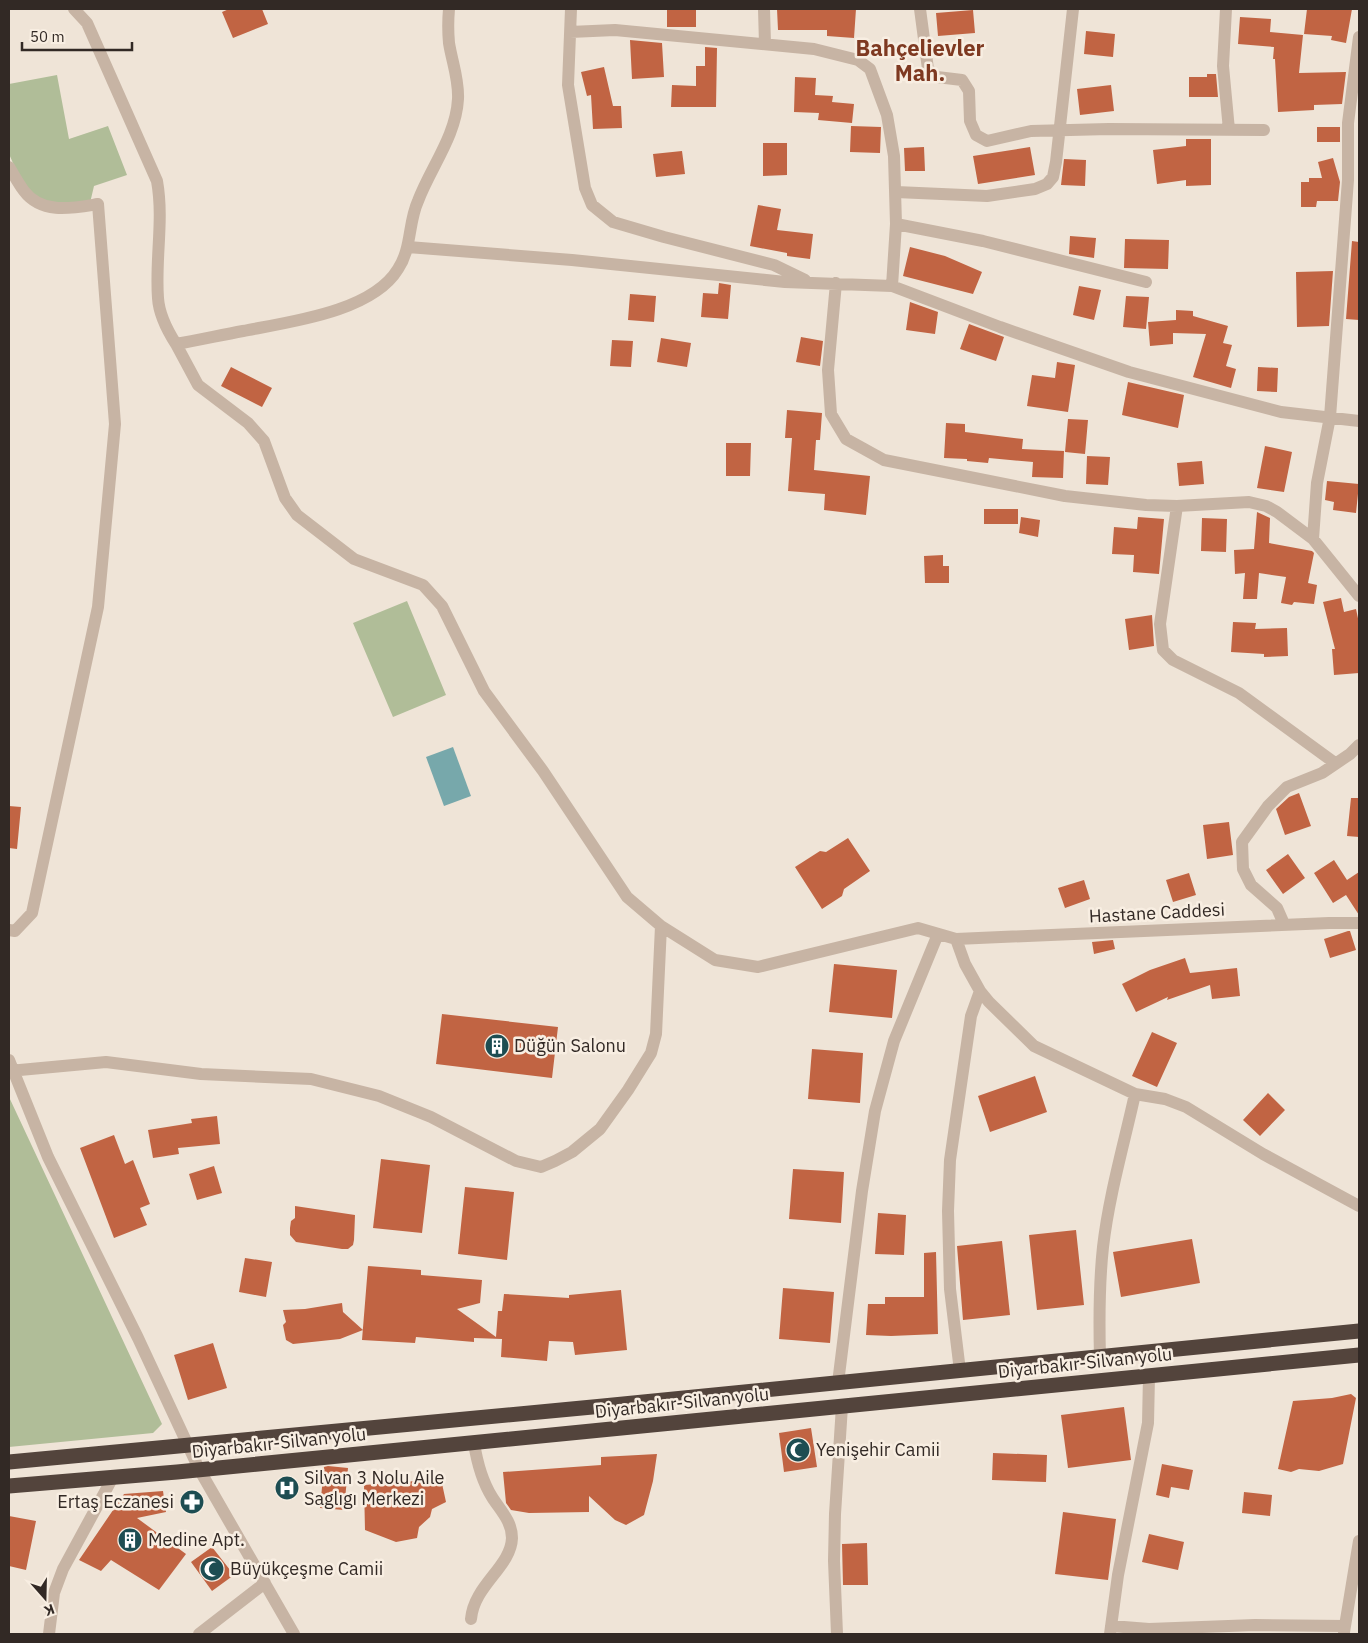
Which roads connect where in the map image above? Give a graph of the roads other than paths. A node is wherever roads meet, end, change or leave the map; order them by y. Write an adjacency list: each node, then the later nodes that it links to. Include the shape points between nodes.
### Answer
1 (74, 9): 22 (street, Hastane Caddesi, via 90,31 157,181 160,205 158,298 164,321)
2 (449, 9): 17 (street, via 449,43 458,101 447,141 412,216)
3 (571, 9): 8 (street)
4 (764, 9): 10 (street)
5 (920, 9): 11 (street, via 928,69 937,77 962,80 969,91 970,121 976,135 987,141 1032,131)
6 (1074, 9): 11 (street)
7 (1226, 9): 12 (street, via 1224,66)
8 (570, 32): 10 (street, via 615,30); 19 (street, via 568,85 585,188 592,205 612,222 774,265)
9 (1359, 37): 23 (street, via 1348,123 1348,180)
10 (765, 44): 15 (street, via 814,49 858,60 870,69 887,115)
11 (1059, 130): 12 (street); 15 (street, via 1053,177 1035,189 987,196)
12 (1229, 130): 13 (street)
13 (1264, 130)
14 (9, 167): 33 (street, via 25,192 42,205 64,209 98,204 115,424 98,607 32,913)
15 (896, 192): 16 (street)
16 (896, 224): 18 (street, via 983,241); 21 (street)
17 (408, 248): 19 (street); 22 (street, via 388,283 360,300 303,320)
18 (1146, 282)
19 (810, 283): 20 (street)
20 (836, 283): 21 (street); 25 (street, via 828,370 831,414 846,440 884,460 1065,496)
21 (892, 286): 23 (street, via 1000,328 1129,372 1280,412)
22 (176, 344): 32 (street, Hastane Caddesi, via 198,385 248,422 264,441 285,498 297,514 354,559 423,585 442,606 484,692 543,771 627,897)
23 (1330, 417): 24 (street); 26 (street, via 1317,483)
24 (1359, 421)
25 (1177, 506): 26 (street, via 1249,502 1266,506); 29 (street, via 1160,624 1163,650 1173,660 1239,693)
26 (1312, 538): 27 (street)
27 (1359, 596)
28 (1359, 745): 29 (street)
29 (1335, 764): 31 (street, via 1287,787 1268,806 1242,842 1243,869 1251,885 1277,908)
30 (1359, 922): 31 (street, Hastane Caddesi)
31 (1284, 924): 35 (street, Hastane Caddesi)
32 (661, 926): 34 (street, Hastane Caddesi, via 715,960 758,967 918,928); 37 (street, via 656,1034 651,1053 600,1129 572,1152 541,1166 516,1161 431,1117 379,1096 311,1079 201,1074 106,1062)
33 (12, 930)
34 (938, 934): 35 (street, Hastane Caddesi); 45 (street, via 894,1041 875,1111)
35 (956, 939): 36 (street)
36 (980, 991): 38 (street, via 1034,1046); 43 (street, via 971,1016 949,1177 949,1260)
37 (10, 1067): 48 (street, via 48,1157)
38 (1135, 1094): 39 (street, via 1186,1107 1263,1154); 42 (street, via 1103,1245 1098,1311)
39 (1359, 1206)
40 (1359, 1331): 42 (highway, Diyarbakır-Silvan yolu)
41 (1359, 1355): 44 (highway, Diyarbakır-Silvan yolu)
42 (1100, 1357): 43 (highway, Diyarbakır-Silvan yolu)
43 (960, 1371): 45 (highway, Diyarbakır-Silvan yolu)
44 (1149, 1376): 46 (highway, Diyarbakır-Silvan yolu); 56 (street, via 1148,1423 1118,1575)
45 (838, 1383): 48 (highway, Diyarbakır-Silvan yolu)
46 (842, 1406): 47 (highway, Diyarbakır-Silvan yolu); 62 (street, via 835,1514)
47 (474, 1442): 50 (highway, Diyarbakır-Silvan yolu); 55 (street, via 484,1482 509,1524 512,1539 508,1553 477,1597)
48 (188, 1444): 49 (highway, Diyarbakır-Silvan yolu); 50 (street)
49 (9, 1462)
50 (199, 1469): 51 (highway, Diyarbakır-Silvan yolu); 54 (street)
51 (113, 1477): 52 (highway, Diyarbakır-Silvan yolu); 59 (street, via 63,1569 54,1593)
52 (9, 1486)
53 (1359, 1541): 57 (street)
54 (265, 1583): 60 (street); 61 (street)
55 (472, 1619)
56 (1111, 1630): 58 (street)
57 (1344, 1630): 58 (street, via 1255,1625)
58 (1218, 1631)
59 (49, 1634)
60 (199, 1634)
61 (294, 1634)
62 (837, 1634)

